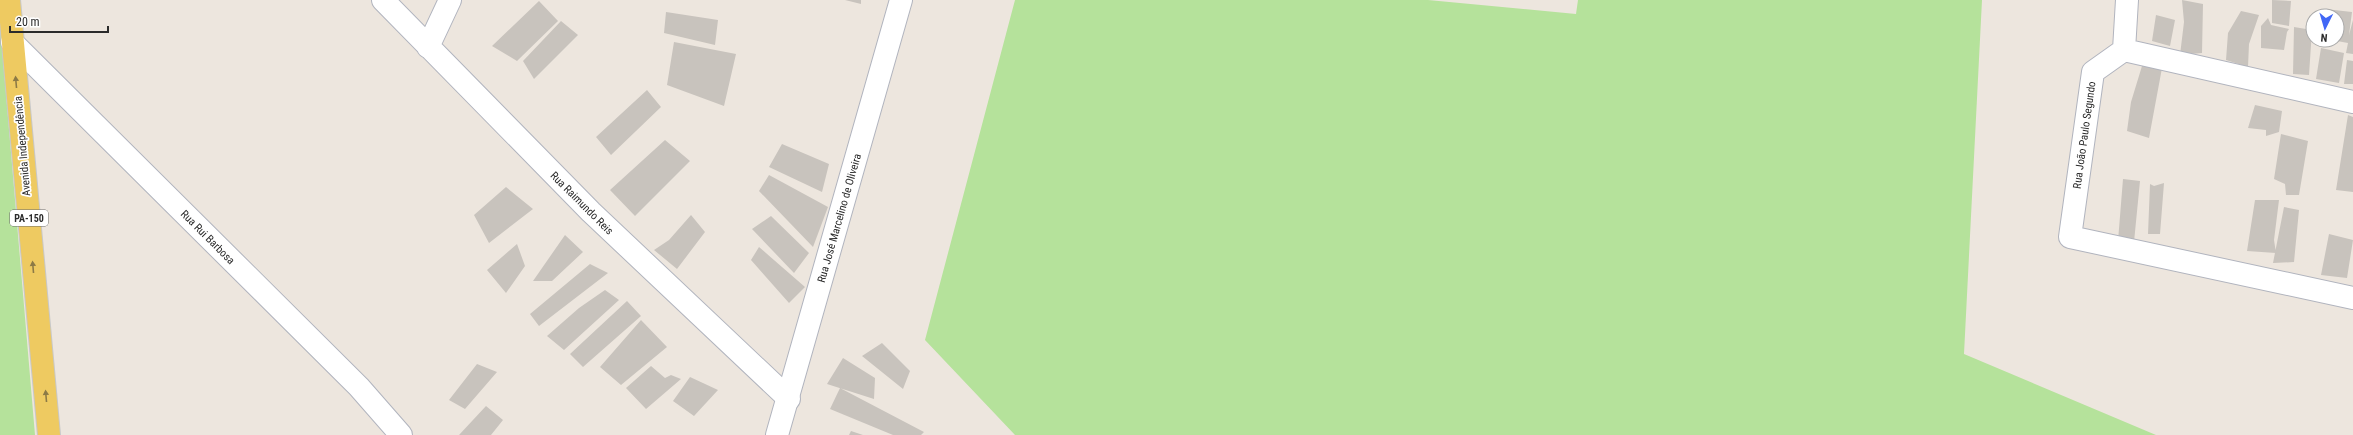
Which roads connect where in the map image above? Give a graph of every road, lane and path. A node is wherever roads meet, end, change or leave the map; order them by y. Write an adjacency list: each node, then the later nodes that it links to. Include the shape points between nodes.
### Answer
1 (9, 0): 6 (main road, Avenida Independência / PA-150)
2 (383, 0): 7 (street, Rua Raimundo Reis)
3 (450, 0): 7 (street)
4 (901, 0): 11 (street, Rua José Marcelino de Oliveira)
5 (2126, 0): 8 (street)
6 (12, 42): 12 (main road, Avenida Independência / PA-150, one-way to 6); 13 (street, Rua Rui Barbosa, via 359,387)
7 (428, 47): 11 (street, Rua Raimundo Reis, via 590,212)
8 (2124, 50): 9 (street); 10 (street, Rua João Paulo Segundo, via 2093,72 2070,237)
9 (2353, 102)
10 (2353, 298)
11 (788, 398): 14 (street, Rua José Marcelino de Oliveira)
12 (49, 435)
13 (401, 435)
14 (777, 435)

